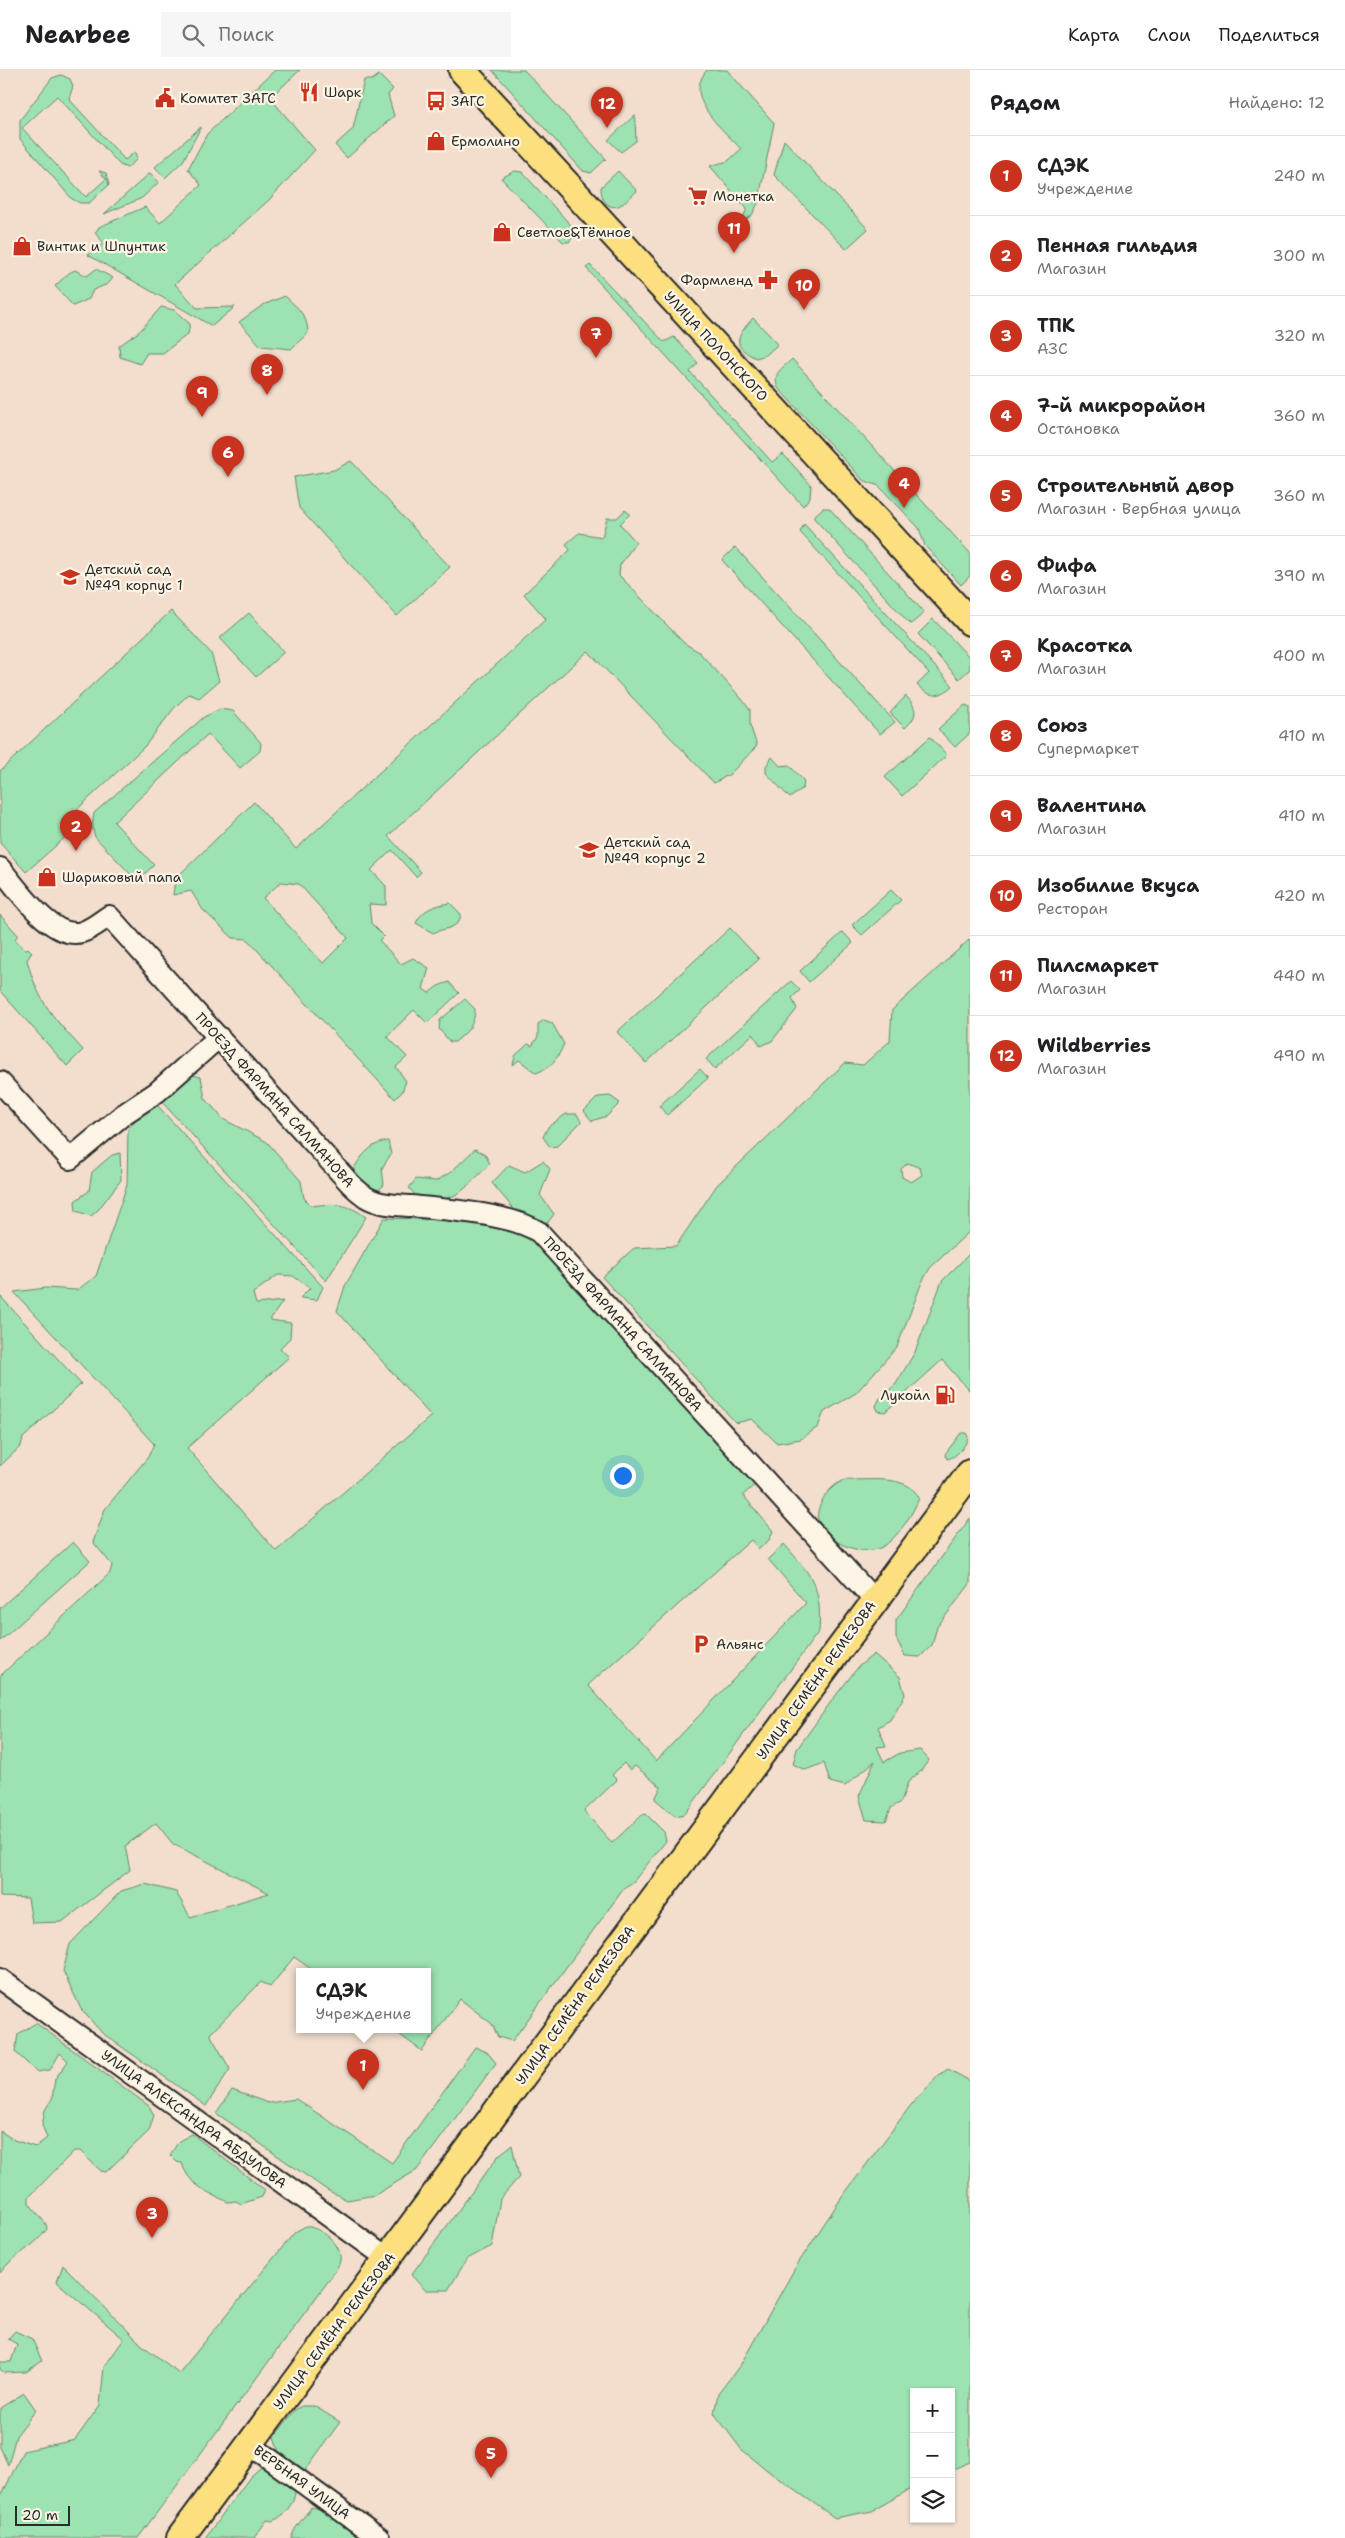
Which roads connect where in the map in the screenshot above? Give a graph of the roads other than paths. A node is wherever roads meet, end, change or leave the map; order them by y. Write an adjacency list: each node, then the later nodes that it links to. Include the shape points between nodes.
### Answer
1 (462, 70): 2 (main road, УЛИЦА ПОЛОНСКОГО)
2 (970, 622)
3 (0, 868): 4 (street, ПРОЕЗД ФАРМАНА САЛМАНОВА, via 44,919 62,932 83,932 109,916)
4 (218, 1037): 5 (street, via 157,1092 124,1114 70,1159); 7 (street, ПРОЕЗД ФАРМАНА САЛМАНОВА, via 346,1179 367,1198 381,1203 506,1219 526,1224 539,1232)
5 (0, 1082)
6 (970, 1473): 7 (main road, УЛИЦА СЕМЁНА РЕМЕЗОВА)
7 (875, 1601): 9 (main road, УЛИЦА СЕМЁНА РЕМЕЗОВА)
8 (0, 1979): 9 (street, УЛИЦА АЛЕКСАНДРА АБДУЛОВА)
9 (388, 2259): 10 (main road, УЛИЦА СЕМЁНА РЕМЕЗОВА)
10 (249, 2444): 11 (main road, УЛИЦА СЕМЁНА РЕМЕЗОВА); 12 (street, ВЕРБНАЯ УЛИЦА)
11 (180, 2538)
12 (379, 2538)

